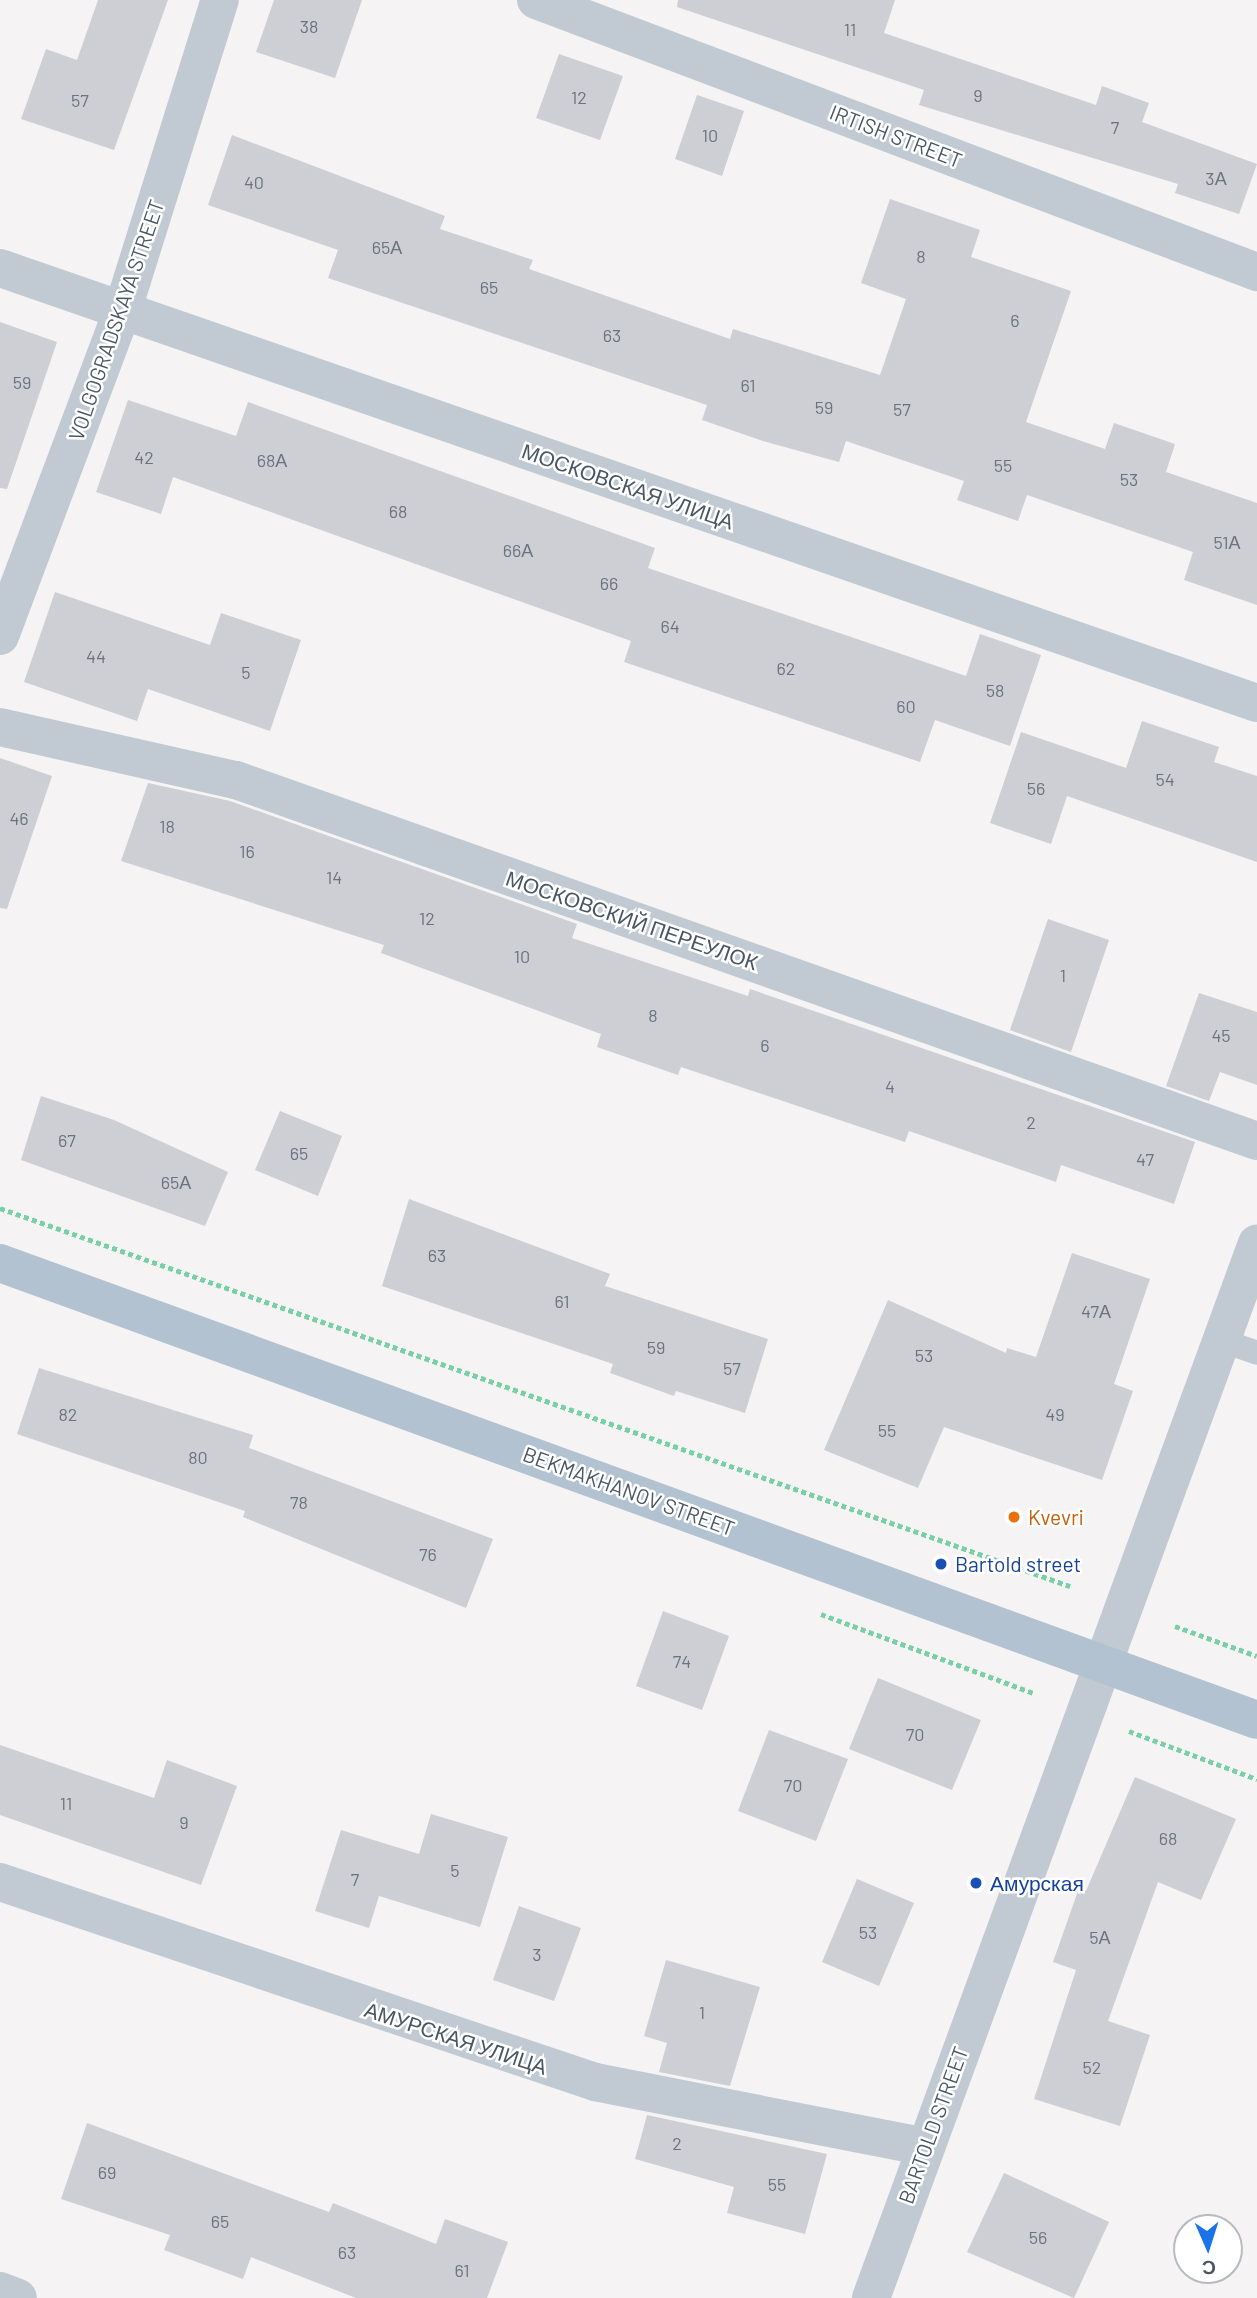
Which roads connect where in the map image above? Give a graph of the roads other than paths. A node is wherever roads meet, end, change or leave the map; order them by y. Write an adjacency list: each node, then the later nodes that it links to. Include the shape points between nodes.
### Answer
1 (220, 0): 5 (street, VOLGOGRADSKAYA STREET)
2 (536, 0): 4 (street, IRTISH STREET)
3 (0, 268): 5 (street, МОСКОВСКАЯ УЛИЦА)
4 (1257, 272)
5 (122, 312): 6 (street, VOLGOGRADSKAYA STREET); 7 (street, МОСКОВСКАЯ УЛИЦА)
6 (0, 636)
7 (1257, 703)
8 (0, 727): 9 (street, МОСКОВСКИЙ ПЕРЕУЛОК, via 236,780)
9 (1257, 1141)
10 (1257, 1243): 12 (street, BARTOLD STREET)
11 (0, 1263): 14 (main road, BEKMAKHANOV STREET)
12 (1220, 1340): 13 (lane); 14 (street, BARTOLD STREET)
13 (1257, 1353)
14 (1099, 1662): 15 (main road, BEKMAKHANOV STREET); 17 (street, BARTOLD STREET)
15 (1257, 1720)
16 (0, 1882): 17 (street, АМУРСКАЯ УЛИЦА, via 595,2082)
17 (925, 2147): 20 (street, BARTOLD STREET)
18 (0, 2291): 19 (street)
19 (18, 2298)
20 (871, 2298)

